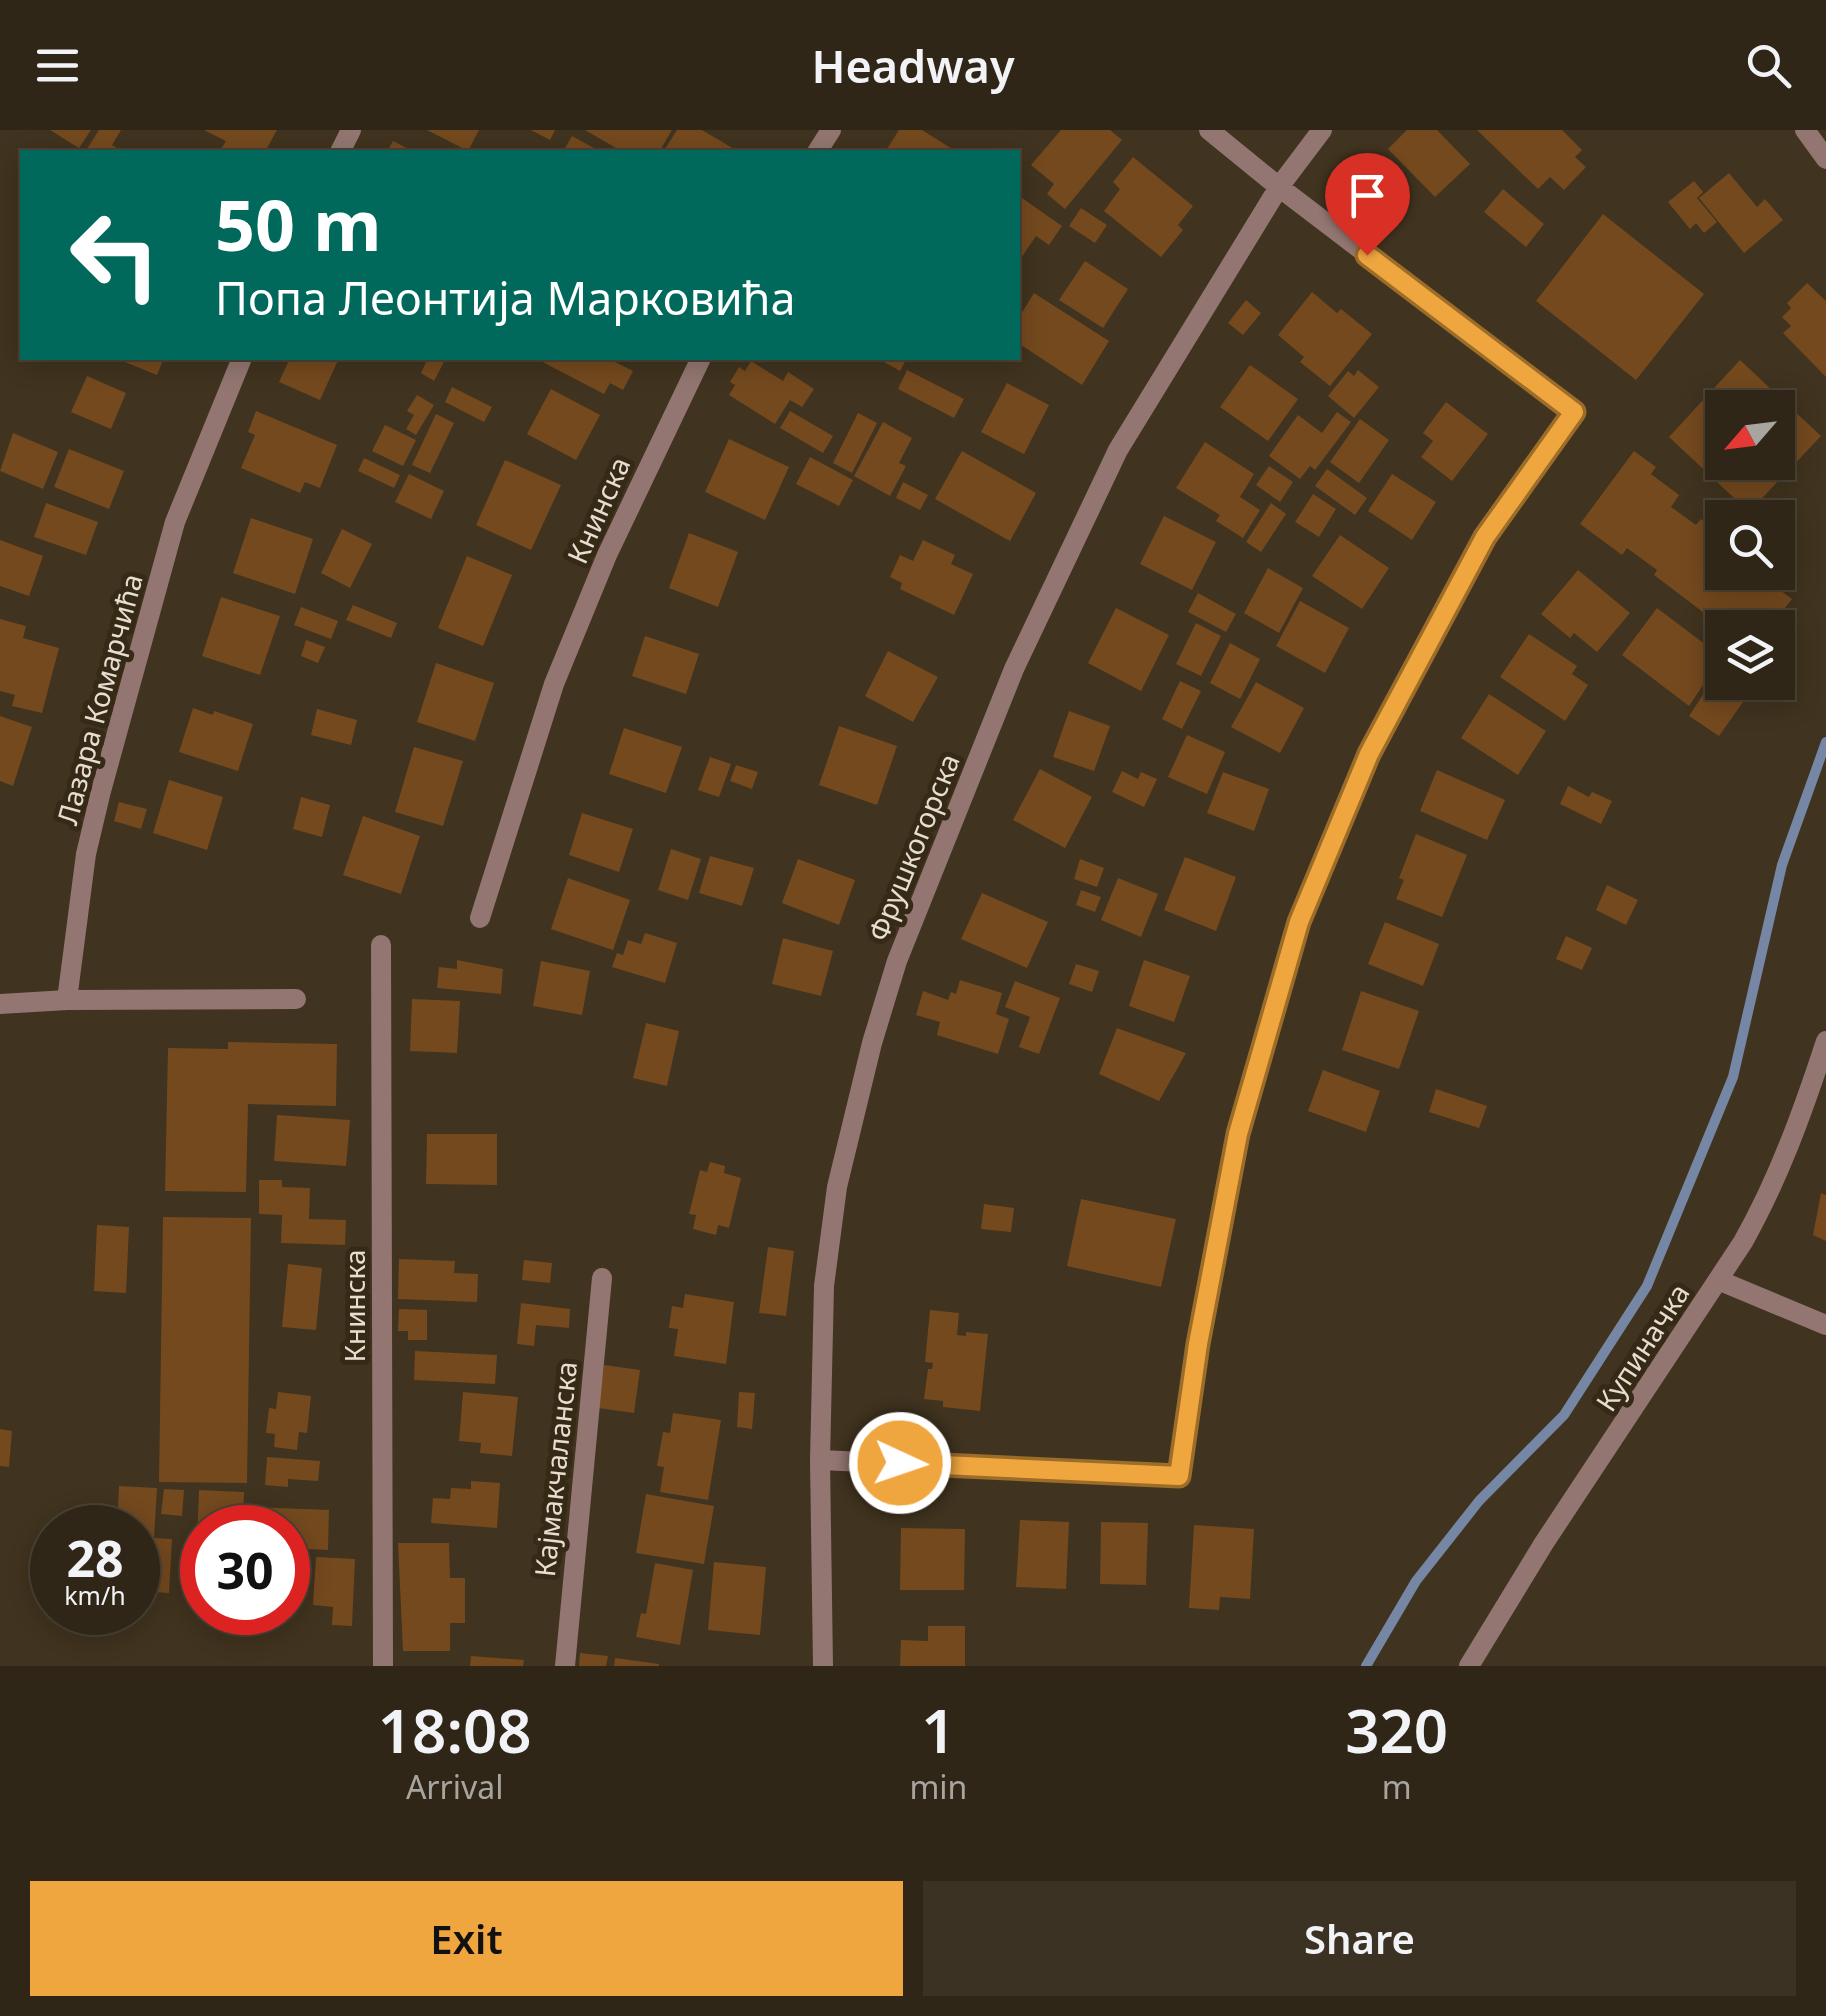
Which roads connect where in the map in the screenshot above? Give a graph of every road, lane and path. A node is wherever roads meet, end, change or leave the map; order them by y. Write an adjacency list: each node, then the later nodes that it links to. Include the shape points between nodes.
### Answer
1 (1209, 130): 5 (street)
2 (1322, 130): 5 (street, Фрушкогорска)
3 (1805, 130): 4 (street)
4 (1826, 159)
5 (1279, 188): 17 (street, Фрушкогорска, via 1118,450 1014,669 896,962 837,1188 824,1286); 17 (street, via 1574,412 1485,537 1369,754 1299,922 1238,1134 1179,1476)
6 (241, 360): 11 (street, Лазара Комарчића, via 175,522 102,790 86,854)
7 (700, 360): 8 (street, Книнска, via 554,684)
8 (480, 918)
9 (380, 946): 18 (street, Книнска)
10 (296, 999): 11 (street)
11 (67, 1000): 12 (street)
12 (0, 1004)
13 (1826, 1041): 15 (street, Купиначка, via 1770,1193)
14 (602, 1278): 19 (street, Кајмакчаланска)
15 (1718, 1280): 16 (street); 21 (street, Купиначка)
16 (1826, 1325)
17 (820, 1460): 20 (street, Фрушкогорска)
18 (383, 1666)
19 (565, 1666)
20 (823, 1666)
21 (1469, 1666)

